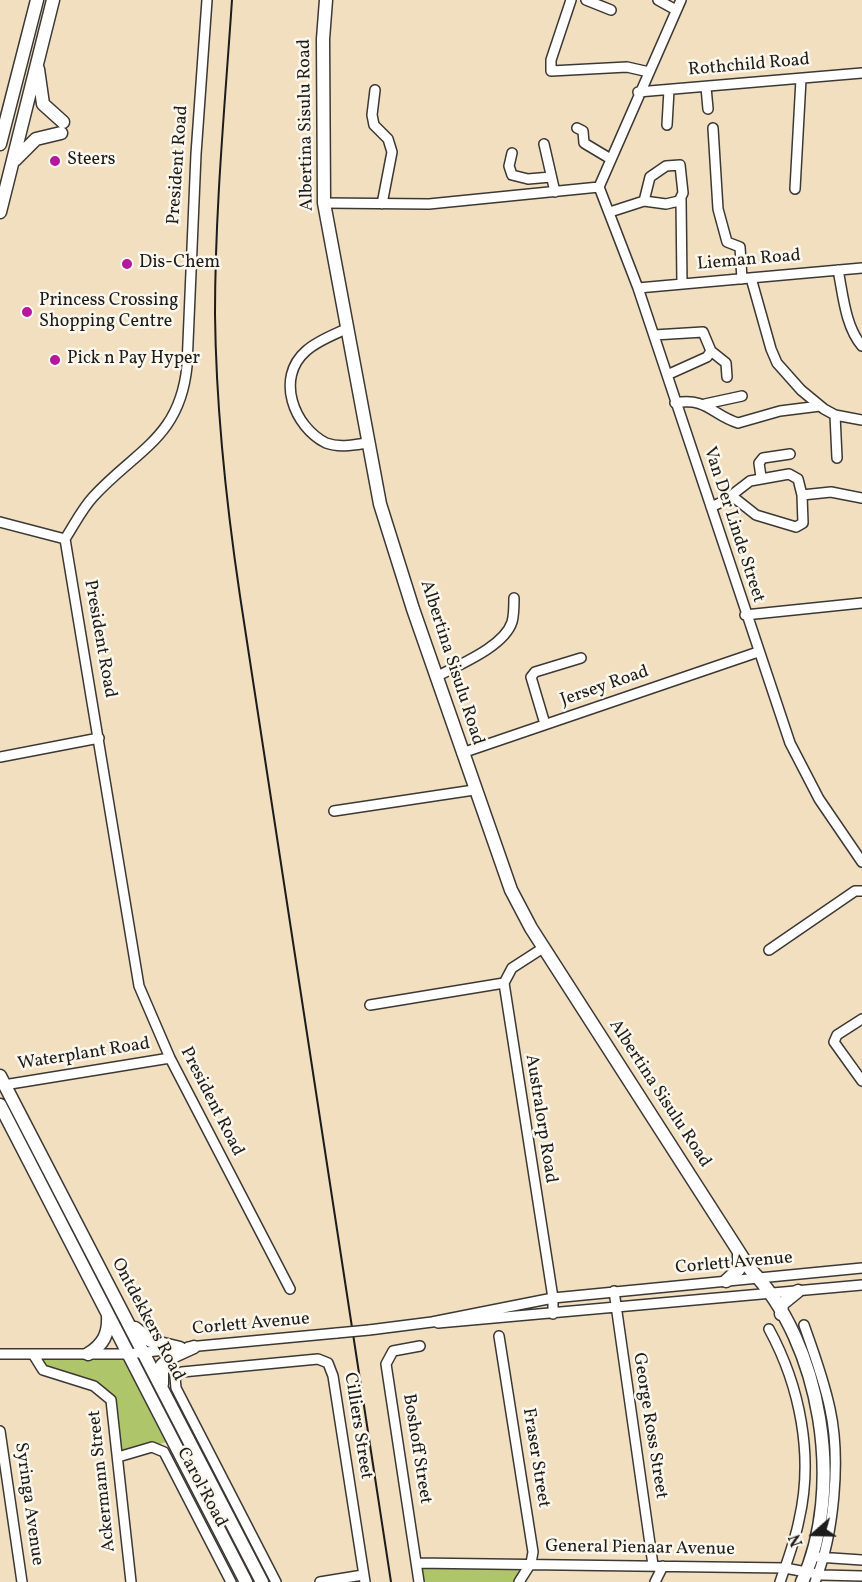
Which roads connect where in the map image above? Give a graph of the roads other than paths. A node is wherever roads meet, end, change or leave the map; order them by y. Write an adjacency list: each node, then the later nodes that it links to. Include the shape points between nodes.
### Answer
1 (37, 0): 23 (main road)
2 (53, 0): 11 (main road)
3 (207, 0): 64 (street, President Road, via 188,288 187,366 182,397 166,428 95,495)
4 (326, 0): 34 (main road, Albertina Sisulu Road)
5 (571, 0): 12 (street, via 550,60 551,71 627,67)
6 (586, 0): 9 (street)
7 (658, 0): 10 (street)
8 (681, 0): 10 (street)
9 (611, 10)
10 (676, 10): 12 (street)
11 (37, 62): 27 (main road); 27 (main road, via 43,104 62,127 36,139)
12 (649, 72): 18 (street)
13 (862, 73): 14 (street, Rothchild Road)
14 (801, 79): 15 (street, Rothchild Road); 30 (street)
15 (706, 87): 17 (street, Rothchild Road); 19 (street)
16 (375, 90): 35 (street, via 374,124 388,140 392,152)
17 (669, 90): 18 (street, Rothchild Road); 20 (street)
18 (638, 92): 26 (street)
19 (708, 109)
20 (667, 124)
21 (577, 128): 26 (street, via 583,131 584,143)
22 (713, 128): 40 (street, via 718,209 727,242 740,247)
23 (0, 144)
24 (544, 144): 28 (street)
25 (512, 153): 28 (street, via 512,175)
26 (609, 158): 29 (street)
27 (14, 161): 36 (main road)
28 (551, 177): 31 (street)
29 (599, 187): 31 (street); 37 (street, Van Der Linde Street)
30 (795, 189)
31 (555, 192): 35 (street, via 429,204)
32 (681, 199): 33 (street, via 672,204); 33 (street, via 682,171 675,164 666,165 650,177); 41 (street)
33 (644, 201): 37 (street)
34 (324, 203): 35 (street); 43 (main road, Albertina Sisulu Road)
35 (382, 204)
36 (0, 212)
37 (610, 212): 42 (street, Van Der Linde Street)
38 (862, 268): 39 (street, Lieman Road)
39 (838, 270): 40 (street, Lieman Road); 45 (street, via 847,314)
40 (747, 278): 41 (street, Lieman Road); 52 (street, via 777,363)
41 (682, 284): 42 (street, Lieman Road)
42 (638, 288): 44 (street, Van Der Linde Street)
43 (346, 329): 55 (main road, Albertina Sisulu Road); 55 (street, via 305,351 292,378 290,393 297,416 312,434 328,444)
44 (654, 335): 46 (street, via 703,332); 47 (street, Van Der Linde Street)
45 (862, 346)
46 (711, 351): 47 (street, via 707,357); 48 (street, via 726,363)
47 (667, 375): 50 (street, Van Der Linde Street)
48 (727, 377)
49 (742, 396): 51 (street)
50 (675, 403): 51 (street); 62 (street, Van Der Linde Street)
51 (705, 404): 52 (street, via 738,423 780,411)
52 (820, 406): 53 (street)
53 (835, 415): 54 (street); 57 (street)
54 (862, 420)
55 (367, 443): 70 (main road, Albertina Sisulu Road, via 380,504)
56 (790, 454): 58 (street, via 763,458 759,463)
57 (837, 458)
58 (761, 477): 59 (street, via 792,474 798,479); 60 (street)
59 (802, 495): 60 (street, via 804,519 802,525 795,527 756,515); 61 (street, via 831,492)
60 (732, 496): 62 (street)
61 (862, 498)
62 (711, 507): 67 (street, Van Der Linde Street)
63 (0, 522): 64 (street)
64 (65, 539): 72 (street, President Road)
65 (514, 598): 70 (street, via 512,623 500,639 486,651)
66 (862, 603): 67 (street)
67 (745, 615): 68 (street, Van Der Linde Street)
68 (758, 652): 71 (street, Jersey Road); 77 (street, Van Der Linde Street, via 796,757)
69 (581, 658): 71 (street, via 535,672 531,677)
70 (436, 677): 73 (main road, Albertina Sisulu Road)
71 (545, 724): 73 (street, Jersey Road)
72 (99, 738): 74 (street); 84 (street, President Road, via 139,986)
73 (462, 753): 75 (main road, Albertina Sisulu Road)
74 (0, 757)
75 (474, 790): 76 (street); 79 (main road, Albertina Sisulu Road, via 511,890)
76 (334, 811)
77 (862, 862)
78 (862, 891): 80 (street, via 855,891)
79 (543, 948): 81 (street, via 512,968); 88 (main road, Albertina Sisulu Road)
80 (769, 950)
81 (504, 983): 82 (street); 97 (street, Australorp Road)
82 (370, 1005)
83 (862, 1018): 86 (street, via 837,1035 834,1042)
84 (170, 1058): 85 (street, Waterplant Road); 93 (street, President Road)
85 (2, 1080): 99 (main road, Ontdekkers Road)
86 (862, 1081)
87 (0, 1105): 100 (main road, Ontdekkers Road)
88 (738, 1250): 90 (main road, Albertina Sisulu Road); 91 (main road, via 740,1269)
89 (862, 1268): 90 (street, Corlett Avenue)
90 (754, 1276): 91 (street, Corlett Avenue); 96 (main road, Albertina Sisulu Road)
91 (726, 1281): 94 (street, Corlett Avenue)
92 (862, 1285): 95 (street, Corlett Avenue)
93 (290, 1289)
94 (614, 1291): 97 (street, Corlett Avenue); 98 (street, George Ross Street)
95 (798, 1291): 96 (street, Corlett Avenue); 102 (main road, via 782,1304)
96 (766, 1295): 98 (street, Corlett Avenue); 102 (main road, Albertina Sisulu Road); 119 (main road, Albertina Sisulu Road, via 791,1346 814,1413 819,1452)
97 (553, 1298): 101 (street, Australorp Road); 103 (street, Corlett Avenue)
98 (615, 1308): 101 (street, Corlett Avenue); 123 (street, George Ross Street)
99 (123, 1313): 109 (main road, via 151,1341); 110 (main road, Ontdekkers Road)
100 (107, 1314): 113 (main road, via 105,1339); 114 (main road, Ontdekkers Road)
101 (553, 1314): 103 (street, Corlett Avenue)
102 (781, 1314): 119 (main road, Albertina Sisulu Road, via 805,1364 820,1423 823,1496)
103 (432, 1322): 108 (street, Corlett Avenue, bridge)
104 (804, 1325): 119 (street, via 823,1379 833,1429 830,1521)
105 (769, 1329): 124 (street, via 797,1399 804,1443 801,1513)
106 (500, 1336): 122 (street, Fraser Street, via 532,1546)
107 (420, 1346): 121 (street, Boshoff Street, via 393,1351 386,1364)
108 (194, 1347): 109 (street, Corlett Avenue); 116 (main road, via 162,1365)
109 (180, 1348): 110 (street, Corlett Avenue)
110 (143, 1352): 114 (street, Corlett Avenue); 116 (main road, Ontdekkers Road)
111 (0, 1354): 112 (street, Corlett Avenue)
112 (33, 1354): 113 (street, Corlett Avenue); 118 (street, Ackermann Street, via 45,1371 106,1393 114,1413)
113 (88, 1354): 114 (street, Corlett Avenue)
114 (128, 1354): 131 (main road, Ontdekkers Road)
115 (174, 1380): 127 (street, Cilliers Street, via 182,1372 318,1359 328,1363); 133 (street, Ontdekkers Road)
116 (163, 1390): 132 (main road, Ontdekkers Road)
117 (0, 1431): 128 (street, Syringa Avenue)
118 (118, 1457): 129 (street, Ackermann Street); 130 (street, Carol Road, via 152,1447 164,1452)
119 (813, 1556): 120 (street); 125 (main road, Albertina Sisulu Road)
120 (862, 1560)
121 (416, 1563): 122 (street, General Pienaar Avenue); 135 (street, Boshoff Street)
122 (531, 1563): 123 (street, General Pienaar Avenue); 136 (street)
123 (658, 1566): 124 (street, General Pienaar Avenue); 137 (street)
124 (785, 1568): 125 (street, General Pienaar Avenue); 138 (street)
125 (809, 1576): 126 (street, General Pienaar Avenue); 139 (main road, Albertina Sisulu Road)
126 (862, 1576)
127 (364, 1578): 134 (street)
128 (22, 1582)
129 (131, 1582)
130 (231, 1582)
131 (246, 1582)
132 (262, 1582)
133 (276, 1582)
134 (320, 1582)
135 (419, 1582)
136 (519, 1582)
137 (655, 1582)
138 (780, 1582)
139 (797, 1582)

